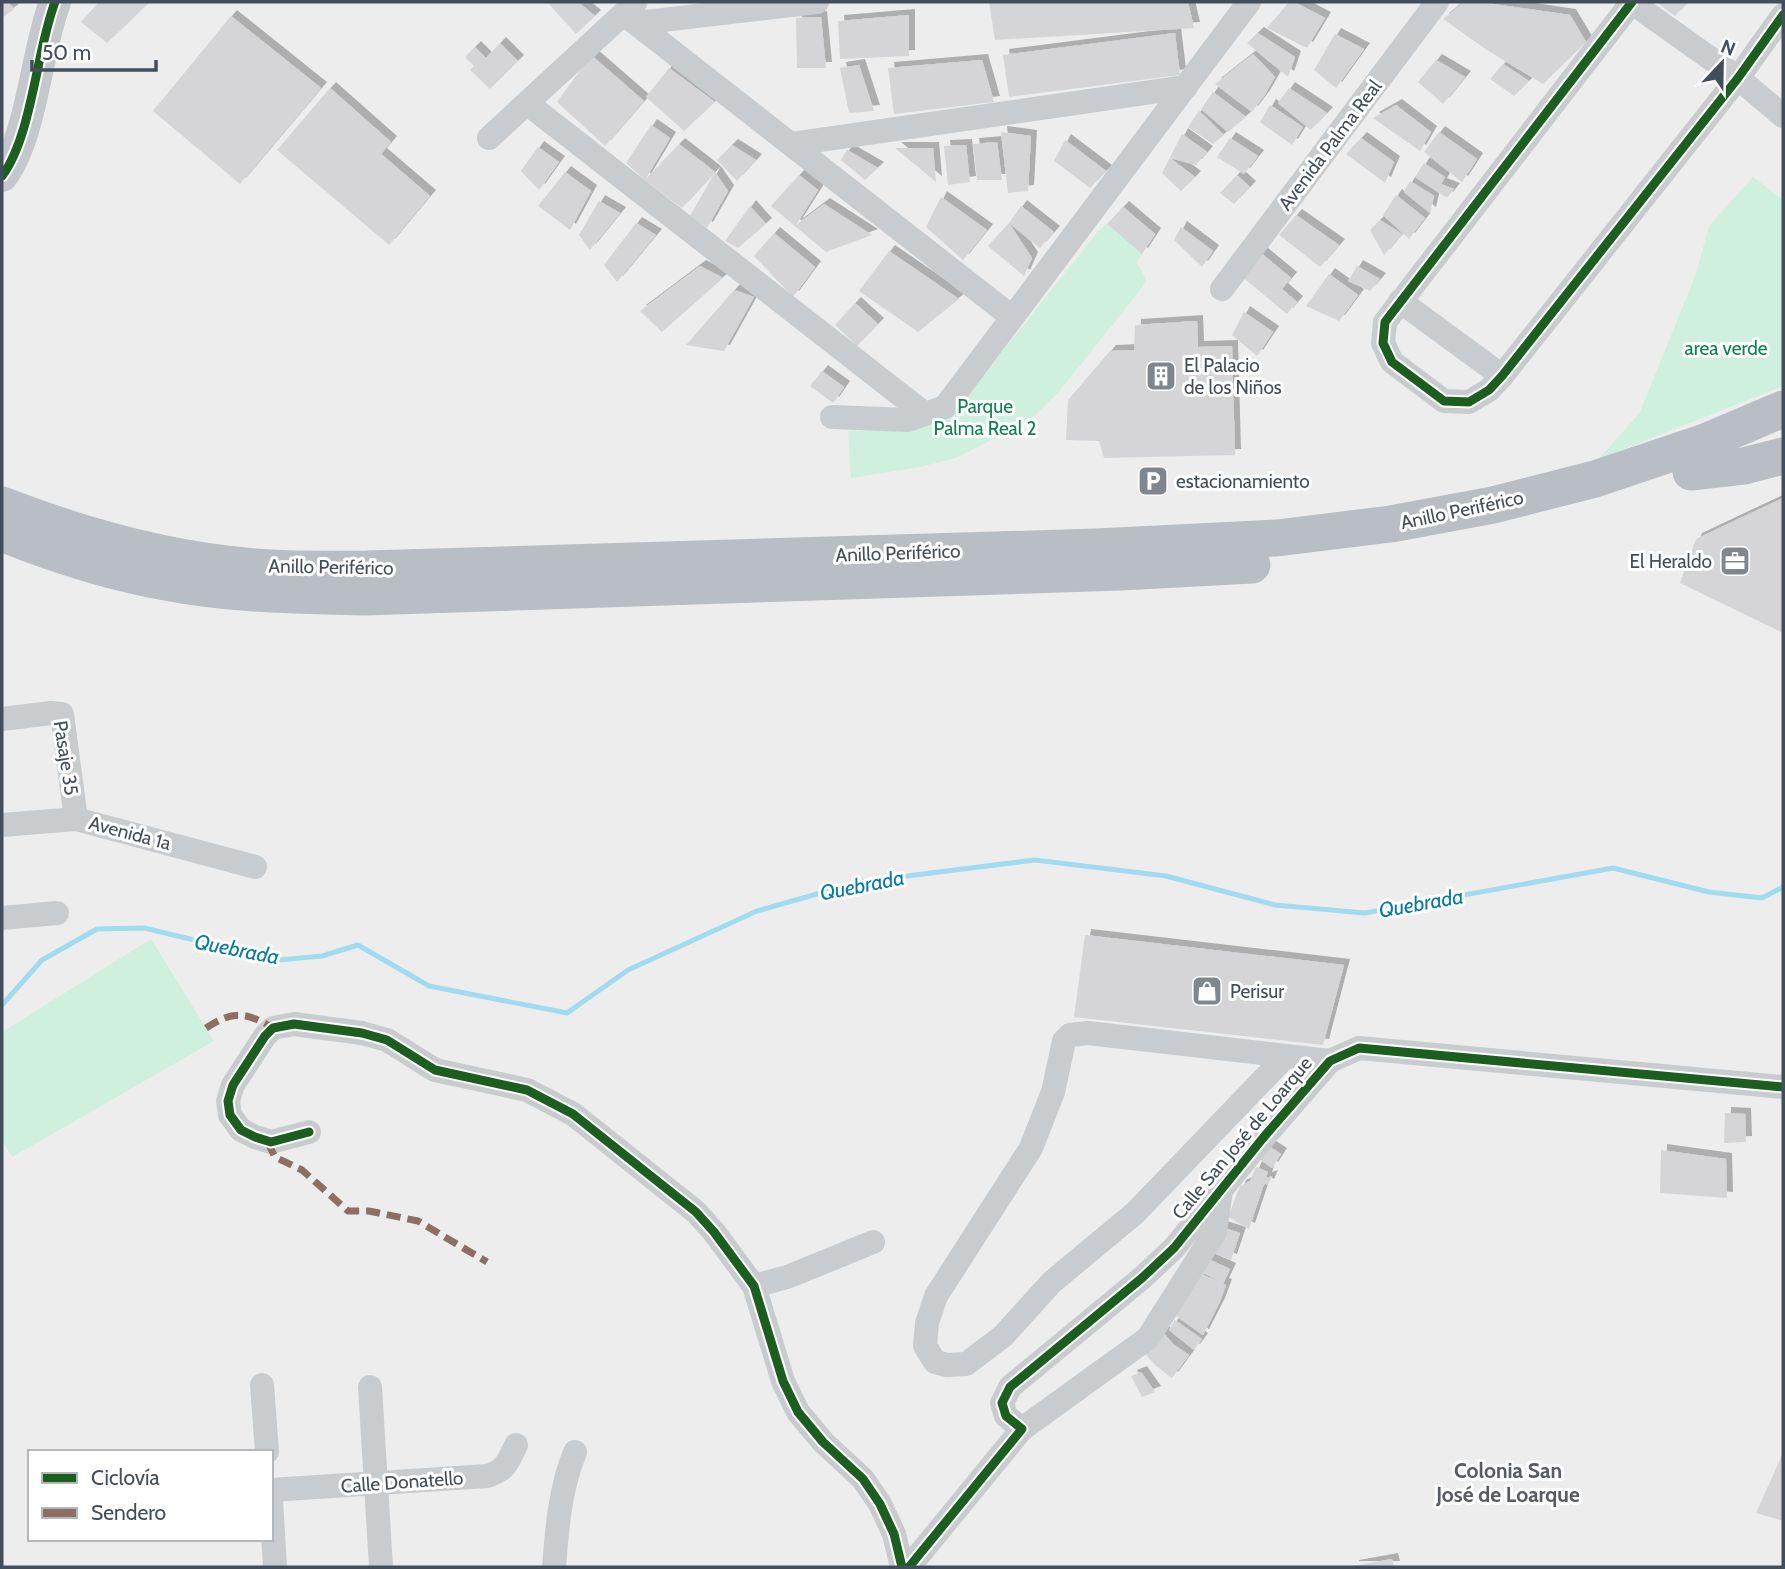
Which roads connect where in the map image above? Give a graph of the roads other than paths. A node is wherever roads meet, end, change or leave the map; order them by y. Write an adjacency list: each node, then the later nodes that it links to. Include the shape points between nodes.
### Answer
1 (55, 2): 14 (main road, via 21,134)
2 (817, 2): 6 (street)
3 (1249, 2): 9 (street)
4 (1437, 2): 15 (street, Avenida Palma Real)
5 (1632, 2): 8 (street); 16 (street)
6 (633, 13): 10 (street); 13 (street)
7 (1783, 15): 8 (street)
8 (1738, 78): 11 (street); 18 (street)
9 (1186, 87): 13 (street); 17 (street)
10 (528, 104): 12 (street); 20 (street)
11 (1783, 116)
12 (489, 138)
13 (792, 144): 17 (street)
14 (2, 176)
15 (1222, 289)
16 (1400, 301): 18 (street); 18 (street, via 1385,322 1382,343 1392,362 1444,401 1469,402)
17 (1012, 317): 20 (street, via 945,407)
18 (1502, 376)
19 (1783, 409): 25 (highway, Anillo Periférico, via 1705,442 1531,496 1391,524 1277,538 394,568 269,568 171,556 61,528)
20 (925, 414): 21 (street, via 908,420)
21 (832, 417)
22 (1783, 435): 24 (highway, Anillo Periférico)
23 (1783, 456): 24 (highway)
24 (1691, 472): 26 (highway, Anillo Periférico, via 1617,498 1452,536 1290,563 1108,573 364,597 263,594 166,582 48,552)
25 (2, 505)
26 (2, 533)
27 (2, 719): 28 (street, Pasaje 35, via 62,714)
28 (76, 819): 29 (street, Avenida 1a); 30 (street, Avenida 1a)
29 (2, 825)
30 (255, 867)
31 (57, 913): 32 (street)
32 (2, 918)
33 (1286, 1056): 33 (street, via 1088,1033 1070,1035 1064,1041 1053,1093 1031,1148 936,1296 925,1346 935,1362 966,1364 1003,1336 1052,1282 1135,1213); 34 (street)
34 (1330, 1061): 35 (street, Calle San José de Loarque, via 1359,1048); 37 (street, Calle San José de Loarque)
35 (1783, 1087)
36 (309, 1132): 39 (street, via 271,1142 241,1129 230,1115 233,1085 265,1036 273,1028 294,1024 387,1040 435,1070 527,1090 573,1114 696,1212)
37 (1221, 1190): 42 (street, via 1215,1232 1148,1338); 42 (street, Calle San José de Loarque, via 1174,1248 1142,1278 1010,1387 1002,1403 1006,1416)
38 (873, 1242): 39 (street)
39 (754, 1286): 52 (street, via 797,1412 863,1479 880,1503)
40 (261, 1385): 44 (street)
41 (370, 1387): 46 (street)
42 (1022, 1429): 53 (street)
43 (516, 1445): 46 (street, Calle Donatello, via 499,1473)
44 (267, 1450)
45 (575, 1452): 51 (street, via 566,1474)
46 (375, 1484): 47 (street, Calle Donatello); 50 (street)
47 (273, 1490)
48 (273, 1534): 49 (street)
49 (275, 1567)
50 (381, 1567)
51 (554, 1567)
52 (902, 1567)
53 (909, 1567)

